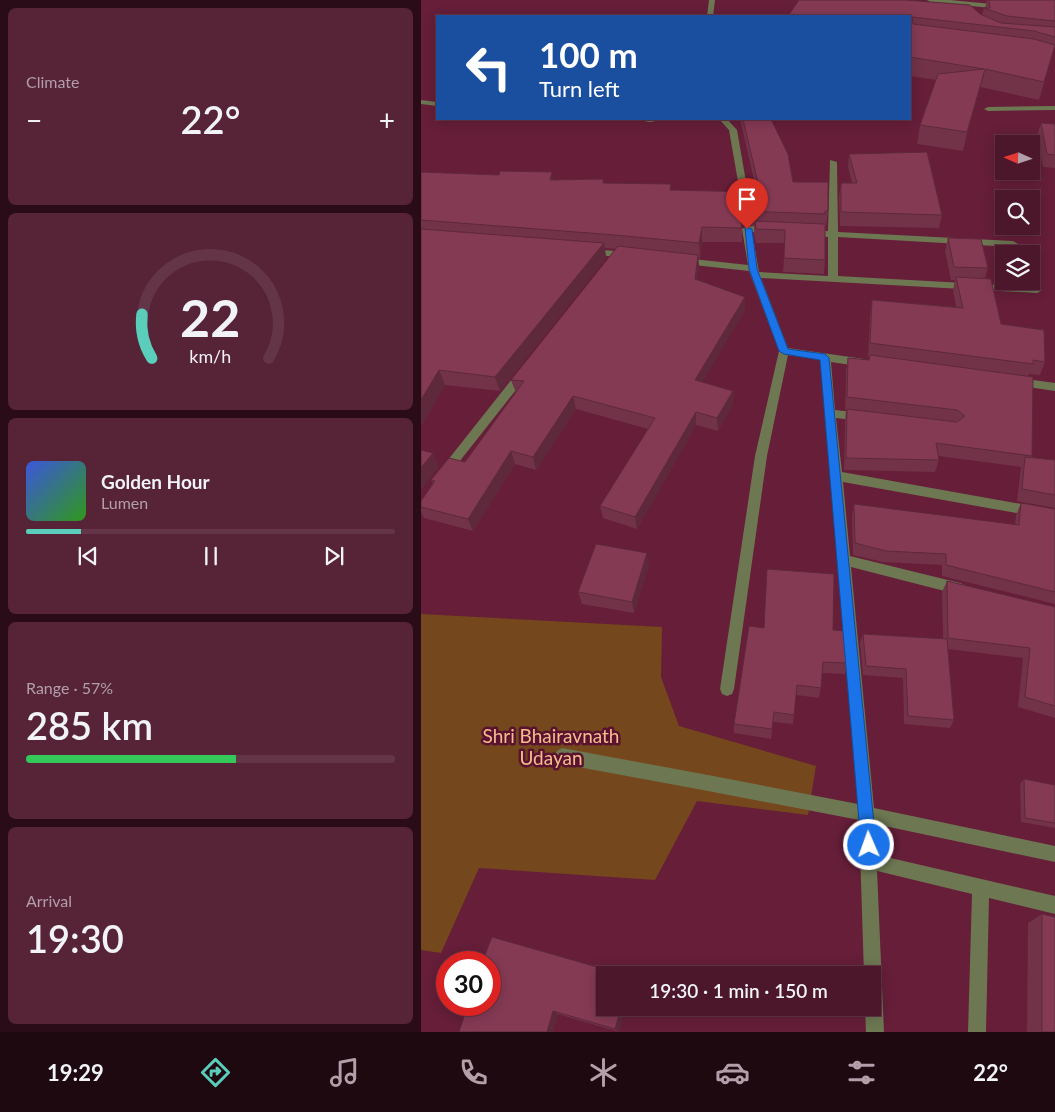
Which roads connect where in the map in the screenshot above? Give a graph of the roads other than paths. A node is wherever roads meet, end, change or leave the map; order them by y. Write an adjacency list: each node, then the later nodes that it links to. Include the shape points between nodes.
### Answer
1 (712, 0): 6 (street)
2 (931, 0): 3 (street)
3 (972, 4): 4 (street); 5 (street)
4 (1009, 7)
5 (971, 13)
6 (710, 15)
7 (421, 102): 8 (street)
8 (436, 104)
9 (1055, 108): 10 (street)
10 (988, 109)
11 (724, 120): 13 (street, via 733,130)
12 (833, 162): 14 (street)
13 (744, 193)
14 (834, 234): 15 (street); 19 (street, via 747,229); 20 (street)
15 (1013, 244)
16 (578, 251): 17 (street, via 614,258)
17 (636, 256)
18 (675, 260): 19 (street)
19 (754, 272): 20 (street); 22 (street)
20 (833, 279): 21 (street)
21 (995, 288)
22 (784, 351): 23 (street); 35 (street, via 761,456)
23 (825, 358): 25 (street); 28 (street)
24 (531, 362): 31 (street)
25 (873, 364)
26 (1007, 381): 27 (street)
27 (1055, 387)
28 (830, 413): 29 (street); 30 (street)
29 (877, 419)
30 (835, 476): 32 (street); 33 (street)
31 (439, 479)
32 (1055, 515)
33 (844, 560): 34 (street); 37 (street)
34 (969, 591)
35 (727, 689)
36 (562, 756): 37 (street)
37 (867, 814): 38 (street); 39 (street)
38 (1055, 854)
39 (869, 861): 40 (street); 42 (street)
40 (981, 888): 41 (street); 43 (street)
41 (1055, 905)
42 (875, 1032)
43 (977, 1032)

